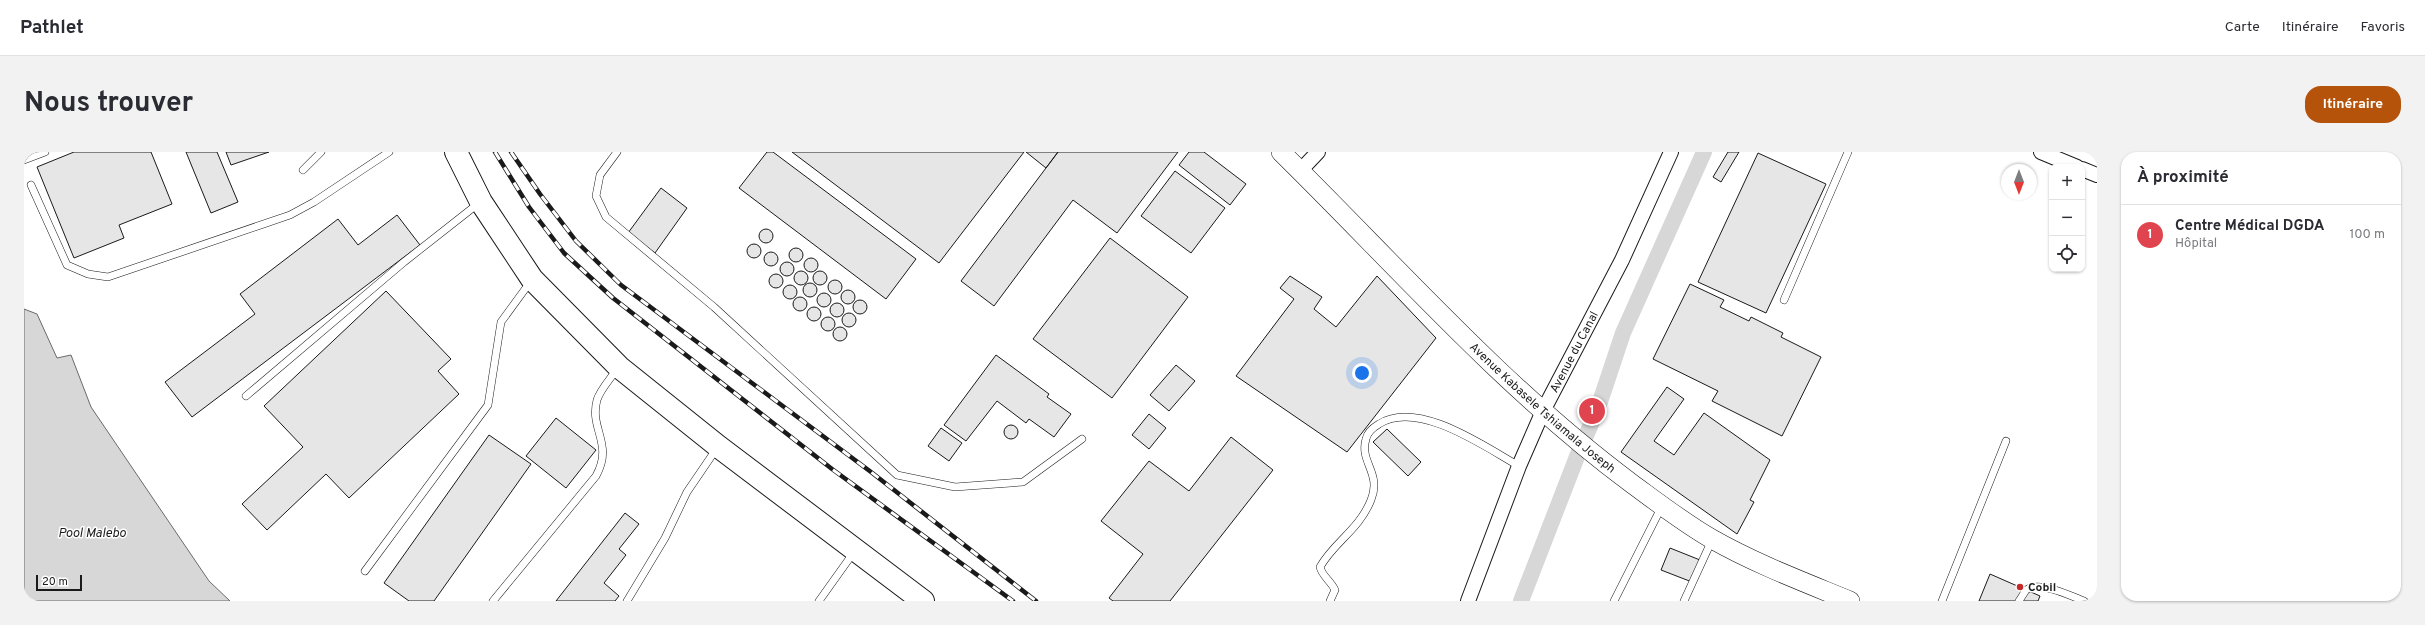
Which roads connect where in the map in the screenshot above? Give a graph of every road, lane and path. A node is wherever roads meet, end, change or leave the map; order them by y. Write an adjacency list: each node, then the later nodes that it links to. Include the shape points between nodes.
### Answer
1 (45, 152): 11 (lane)
2 (321, 152): 13 (lane)
3 (389, 152): 17 (lane, via 290,215 108,277 88,274 67,265)
4 (456, 152): 18 (main road)
5 (617, 152): 24 (lane, via 600,175 596,196 606,217 714,306 897,475 955,487 1023,482)
6 (1281, 152): 15 (main road, Avenue Kabasele Tshiamala Joseph)
7 (1318, 152): 15 (street)
8 (1671, 152): 23 (street, Avenue du Canal, via 1622,260)
9 (1848, 152): 20 (lane)
10 (2041, 152): 12 (street)
11 (24, 160)
12 (2070, 164)
13 (302, 170)
14 (2085, 170): 16 (street)
15 (1300, 171): 23 (main road, Avenue Kabasele Tshiamala Joseph, via 1421,295)
16 (2097, 174)
17 (31, 185)
18 (481, 202): 19 (main road); 22 (lane, via 404,262)
19 (532, 279): 21 (main road); 31 (lane, via 501,322 488,405)
20 (1784, 300)
21 (619, 367): 26 (main road); 32 (lane, via 597,400 596,415 604,451 602,464 596,476)
22 (246, 396)
23 (1542, 411): 27 (street, Avenue du Canal); 28 (main road, Avenue Kabasele Tshiamala Joseph, via 1584,448)
24 (1082, 439)
25 (2006, 441): 41 (lane)
26 (719, 446): 30 (main road); 33 (lane, via 687,492 665,538)
27 (1519, 466): 36 (lane, via 1440,423 1394,417 1373,428 1366,437 1364,448 1375,480 1371,501 1354,530 1328,555 1320,567 1321,573 1332,583 1335,590); 37 (street, Avenue du Canal)
28 (1662, 506): 29 (main road, Avenue Kabasele Tshiamala Joseph); 38 (lane)
29 (1712, 539): 39 (lane); 40 (main road, Avenue Kabasele Tshiamala Joseph, via 1753,560)
30 (856, 548): 34 (lane); 35 (main road)
31 (365, 571)
32 (492, 601)
33 (627, 601)
34 (819, 601)
35 (923, 601)
36 (1330, 601)
37 (1468, 601)
38 (1614, 601)
39 (1684, 601)
40 (1850, 601)
41 (1942, 601)
42 (2019, 601): 43 (lane, via 2026,590 2046,587)
43 (2084, 601)

